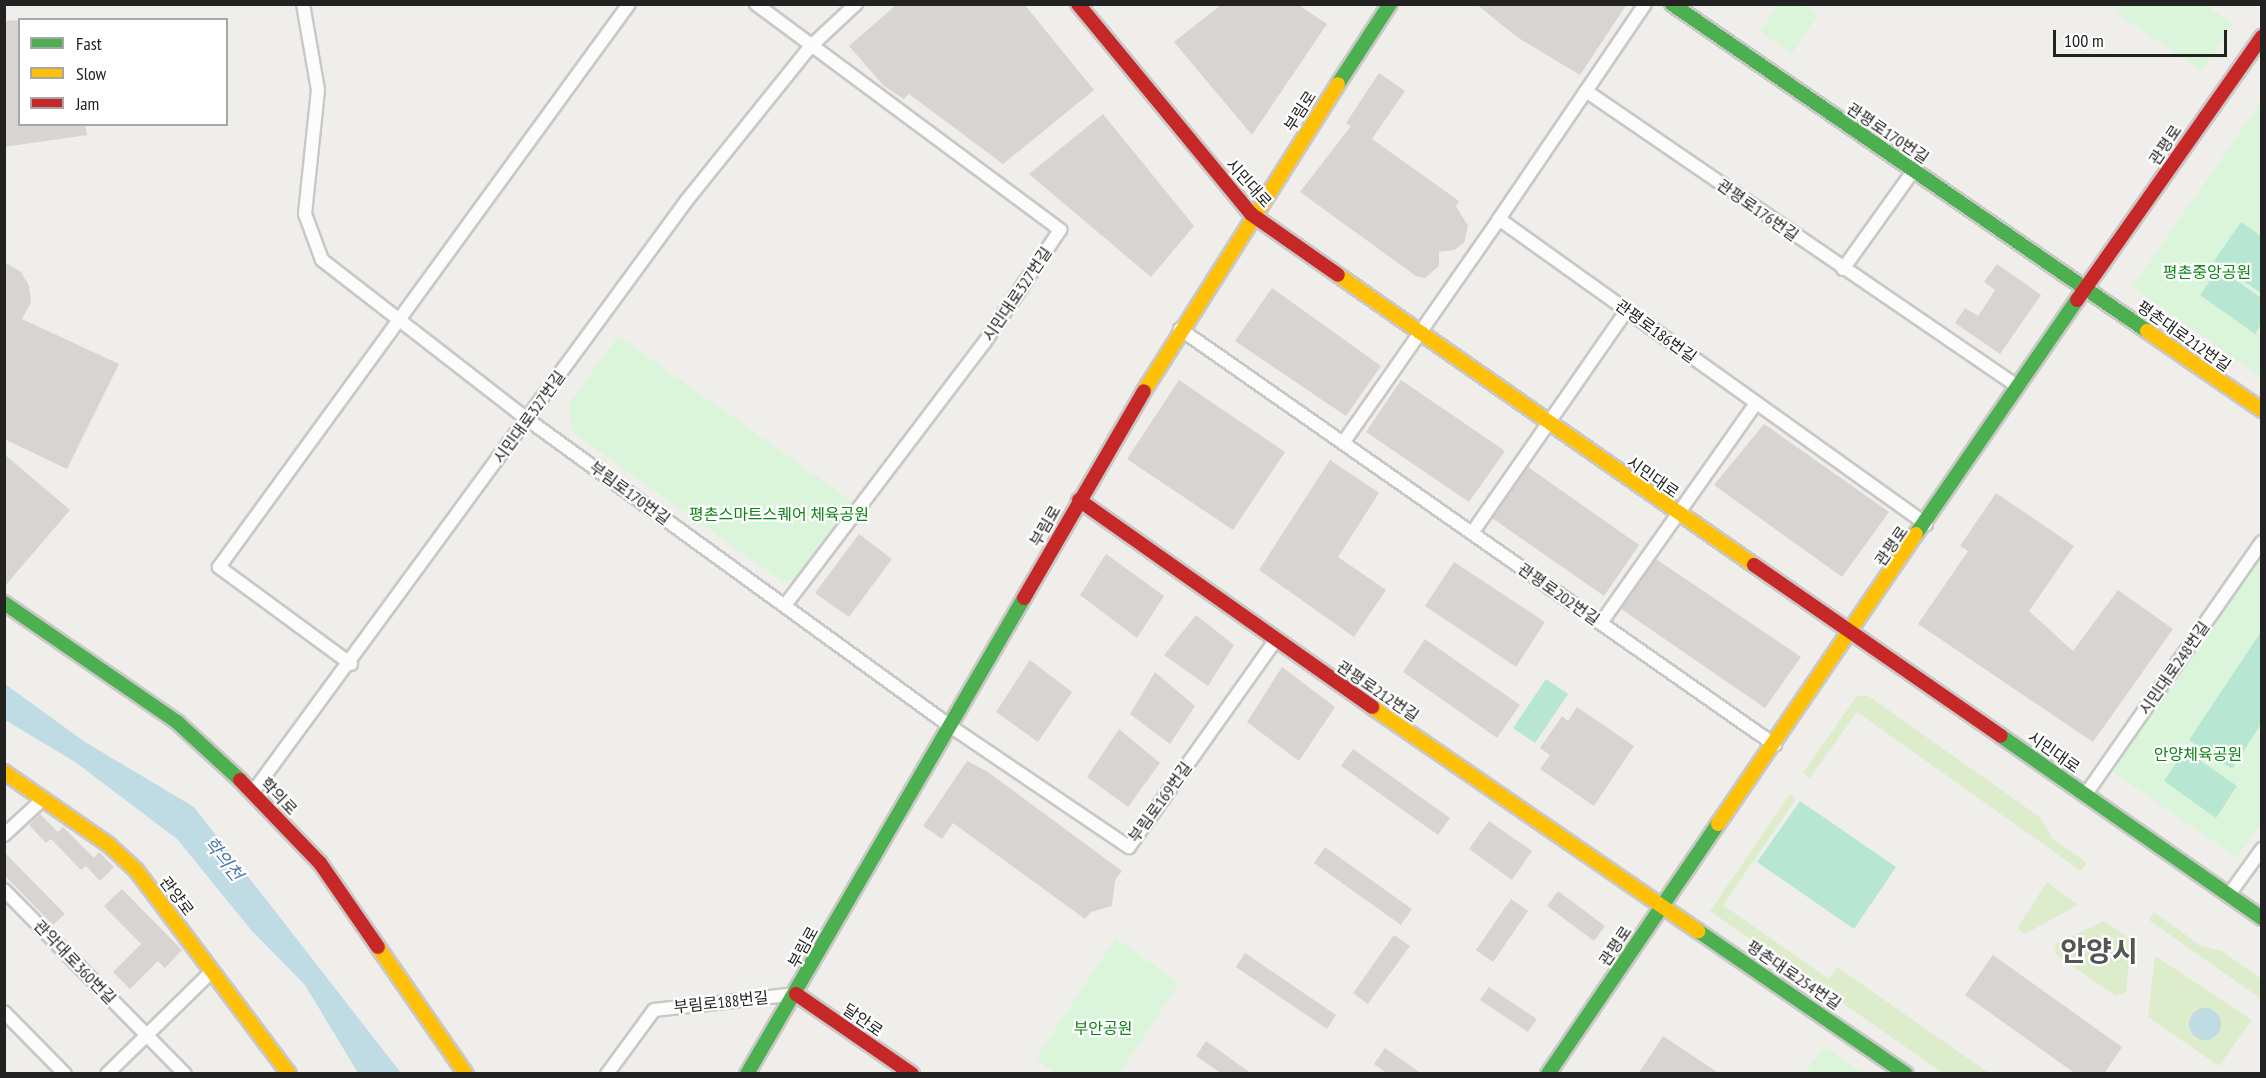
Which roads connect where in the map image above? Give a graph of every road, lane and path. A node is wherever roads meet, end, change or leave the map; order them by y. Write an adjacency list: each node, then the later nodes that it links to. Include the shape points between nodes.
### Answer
1 (303, 4): 18 (street, 부림로170번길, via 318,90 305,214 322,260)
2 (630, 4): 18 (street)
3 (756, 4): 10 (street, 시민대로327번길)
4 (856, 4): 10 (street, 시민대로327번길)
5 (1078, 4): 13 (street, 시민대로)
6 (1390, 4): 13 (street, 부림로)
7 (1645, 4): 11 (street)
8 (1672, 4): 12 (street, 관평로170번길)
9 (2262, 37): 16 (street, 관평로)
10 (811, 46): 24 (street, 시민대로327번길, via 687,200); 33 (street, 시민대로327번길, via 1060,230 984,343)
11 (1586, 92): 14 (street); 15 (street, 관평로176번길)
12 (1914, 170): 15 (street); 16 (street, 관평로170번길)
13 (1251, 214): 19 (street, 부림로); 20 (street, 시민대로)
14 (1499, 219): 17 (street, 관평로186번길); 20 (street)
15 (1843, 269): 21 (street, 관평로176번길)
16 (2087, 289): 21 (street, 관평로); 23 (street, 평촌대로212번길)
17 (1627, 310): 22 (street, 관평로186번길); 25 (street)
18 (398, 324): 24 (street, 부림로170번길); 37 (street, via 219,567)
19 (1180, 329): 26 (street, 관평로202번길); 27 (street, 부림로)
20 (1418, 333): 25 (street, 시민대로); 26 (street)
21 (2017, 386): 29 (street, 관평로)
22 (1756, 403): 28 (street); 29 (street, 관평로186번길)
23 (2262, 410)
24 (527, 419): 33 (street, 부림로170번길); 37 (street, 시민대로327번길)
25 (1549, 425): 28 (street, 시민대로); 30 (street)
26 (1343, 442): 30 (street, 관평로202번길)
27 (1079, 500): 36 (street, 관평로212번길); 38 (street, 부림로)
28 (1677, 513): 34 (street); 35 (street, 시민대로)
29 (1926, 524): 35 (street, 관평로)
30 (1472, 533): 34 (street, 관평로202번길)
31 (2262, 542): 42 (street, 시민대로248번길)
32 (4, 603): 41 (street, 학의로, via 177,722)
33 (786, 604): 38 (street, 부림로170번길)
34 (1601, 623): 39 (street, 관평로202번길)
35 (1848, 635): 39 (street, 관평로); 42 (street, 시민대로)
36 (1275, 641): 38 (street, 부림로169번길, via 1129,847); 48 (street, 관평로212번길)
37 (351, 664): 41 (street, 시민대로327번길)
38 (950, 726): 51 (street, 부림로)
39 (1775, 745): 48 (street, 관평로)
40 (4, 772): 43 (street, 관양로)
41 (253, 792): 60 (street, 학의로, via 320,863)
42 (2086, 794): 47 (street, 시민대로)
43 (43, 799): 44 (street); 50 (street, 관양로, via 136,870)
44 (4, 835)
45 (2262, 849): 47 (street)
46 (4, 890): 53 (street, 관악대로360번길)
47 (2228, 896): 49 (street, 시민대로)
48 (1662, 905): 64 (street, 관평로); 65 (street, 평촌대로254번길)
49 (2262, 918)
50 (212, 971): 53 (street); 54 (street, 관양로)
51 (796, 994): 61 (street, 부림로188번길, via 654,1010); 62 (street, 부림로); 63 (street, 달안로)
52 (4, 1012): 55 (street)
53 (146, 1034): 56 (street); 57 (street, 관악대로360번길)
54 (274, 1053): 58 (street, 관양로); 59 (street)
55 (65, 1074)
56 (106, 1074)
57 (185, 1074)
58 (289, 1074)
59 (298, 1074)
60 (466, 1074)
61 (607, 1074)
62 (747, 1074)
63 (912, 1074)
64 (1548, 1074)
65 (1906, 1074)

